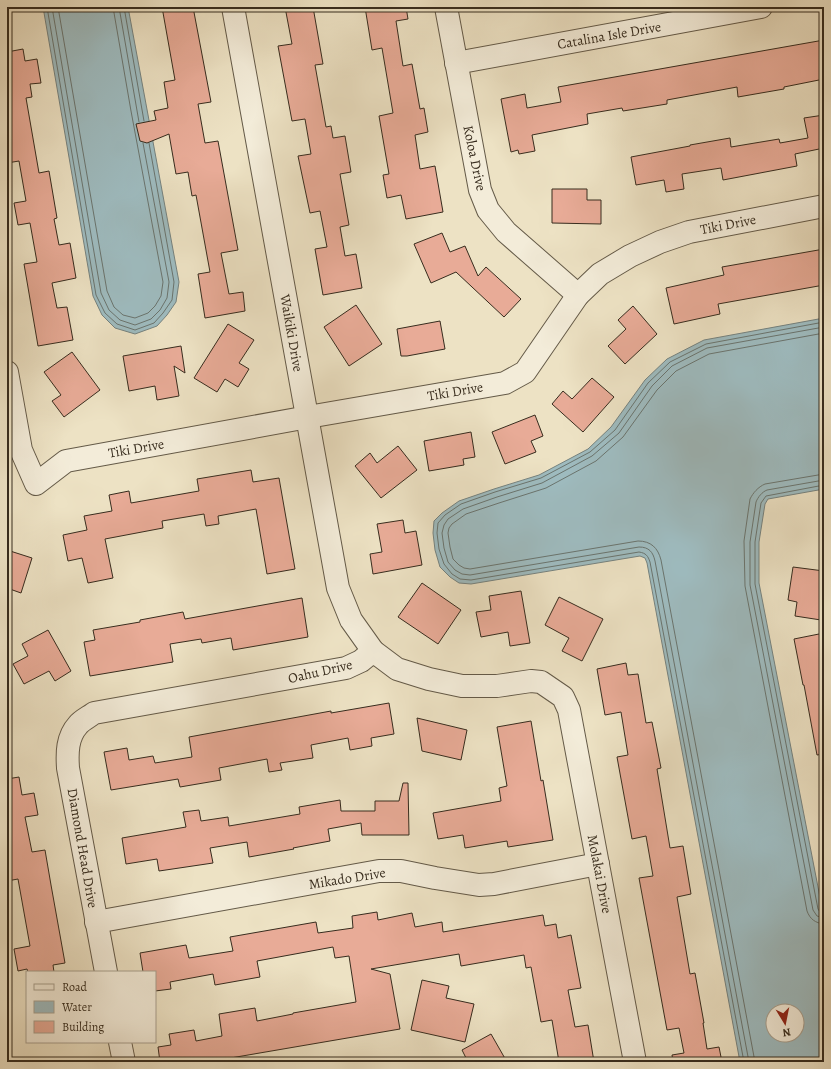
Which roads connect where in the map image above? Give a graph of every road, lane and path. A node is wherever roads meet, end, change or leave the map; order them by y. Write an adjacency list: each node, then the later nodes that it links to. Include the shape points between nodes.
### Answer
1 (233, 7): 8 (street, Waikiki Drive)
2 (446, 7): 4 (street, Koloa Drive)
3 (755, 8): 4 (street, Catalina Isle Drive)
4 (456, 63): 6 (street, Koloa Drive, via 480,190 488,210 506,232)
5 (824, 206): 6 (street, Tiki Drive, via 689,232 660,242 600,274)
6 (578, 295): 8 (street, Tiki Drive, via 525,372 505,383)
7 (7, 372): 8 (street, Tiki Drive, via 21,450 36,484 66,461)
8 (308, 417): 9 (street, Waikiki Drive, via 338,588 351,620)
9 (373, 651): 10 (street, Oahu Drive, via 361,661 346,668 94,713); 11 (street, Molakai Drive, via 397,669 429,679 462,686 541,682 562,697 569,710)
10 (78, 725): 12 (street, Diamond Head Drive, via 68,746 68,768)
11 (598, 864): 12 (street, Mikado Drive, via 478,885 401,871 380,871); 16 (street, Molakai Drive)
12 (96, 922): 13 (street, Diamond Head Drive)
13 (106, 971)
14 (120, 1043): 15 (street)
15 (124, 1062)
16 (635, 1062)

